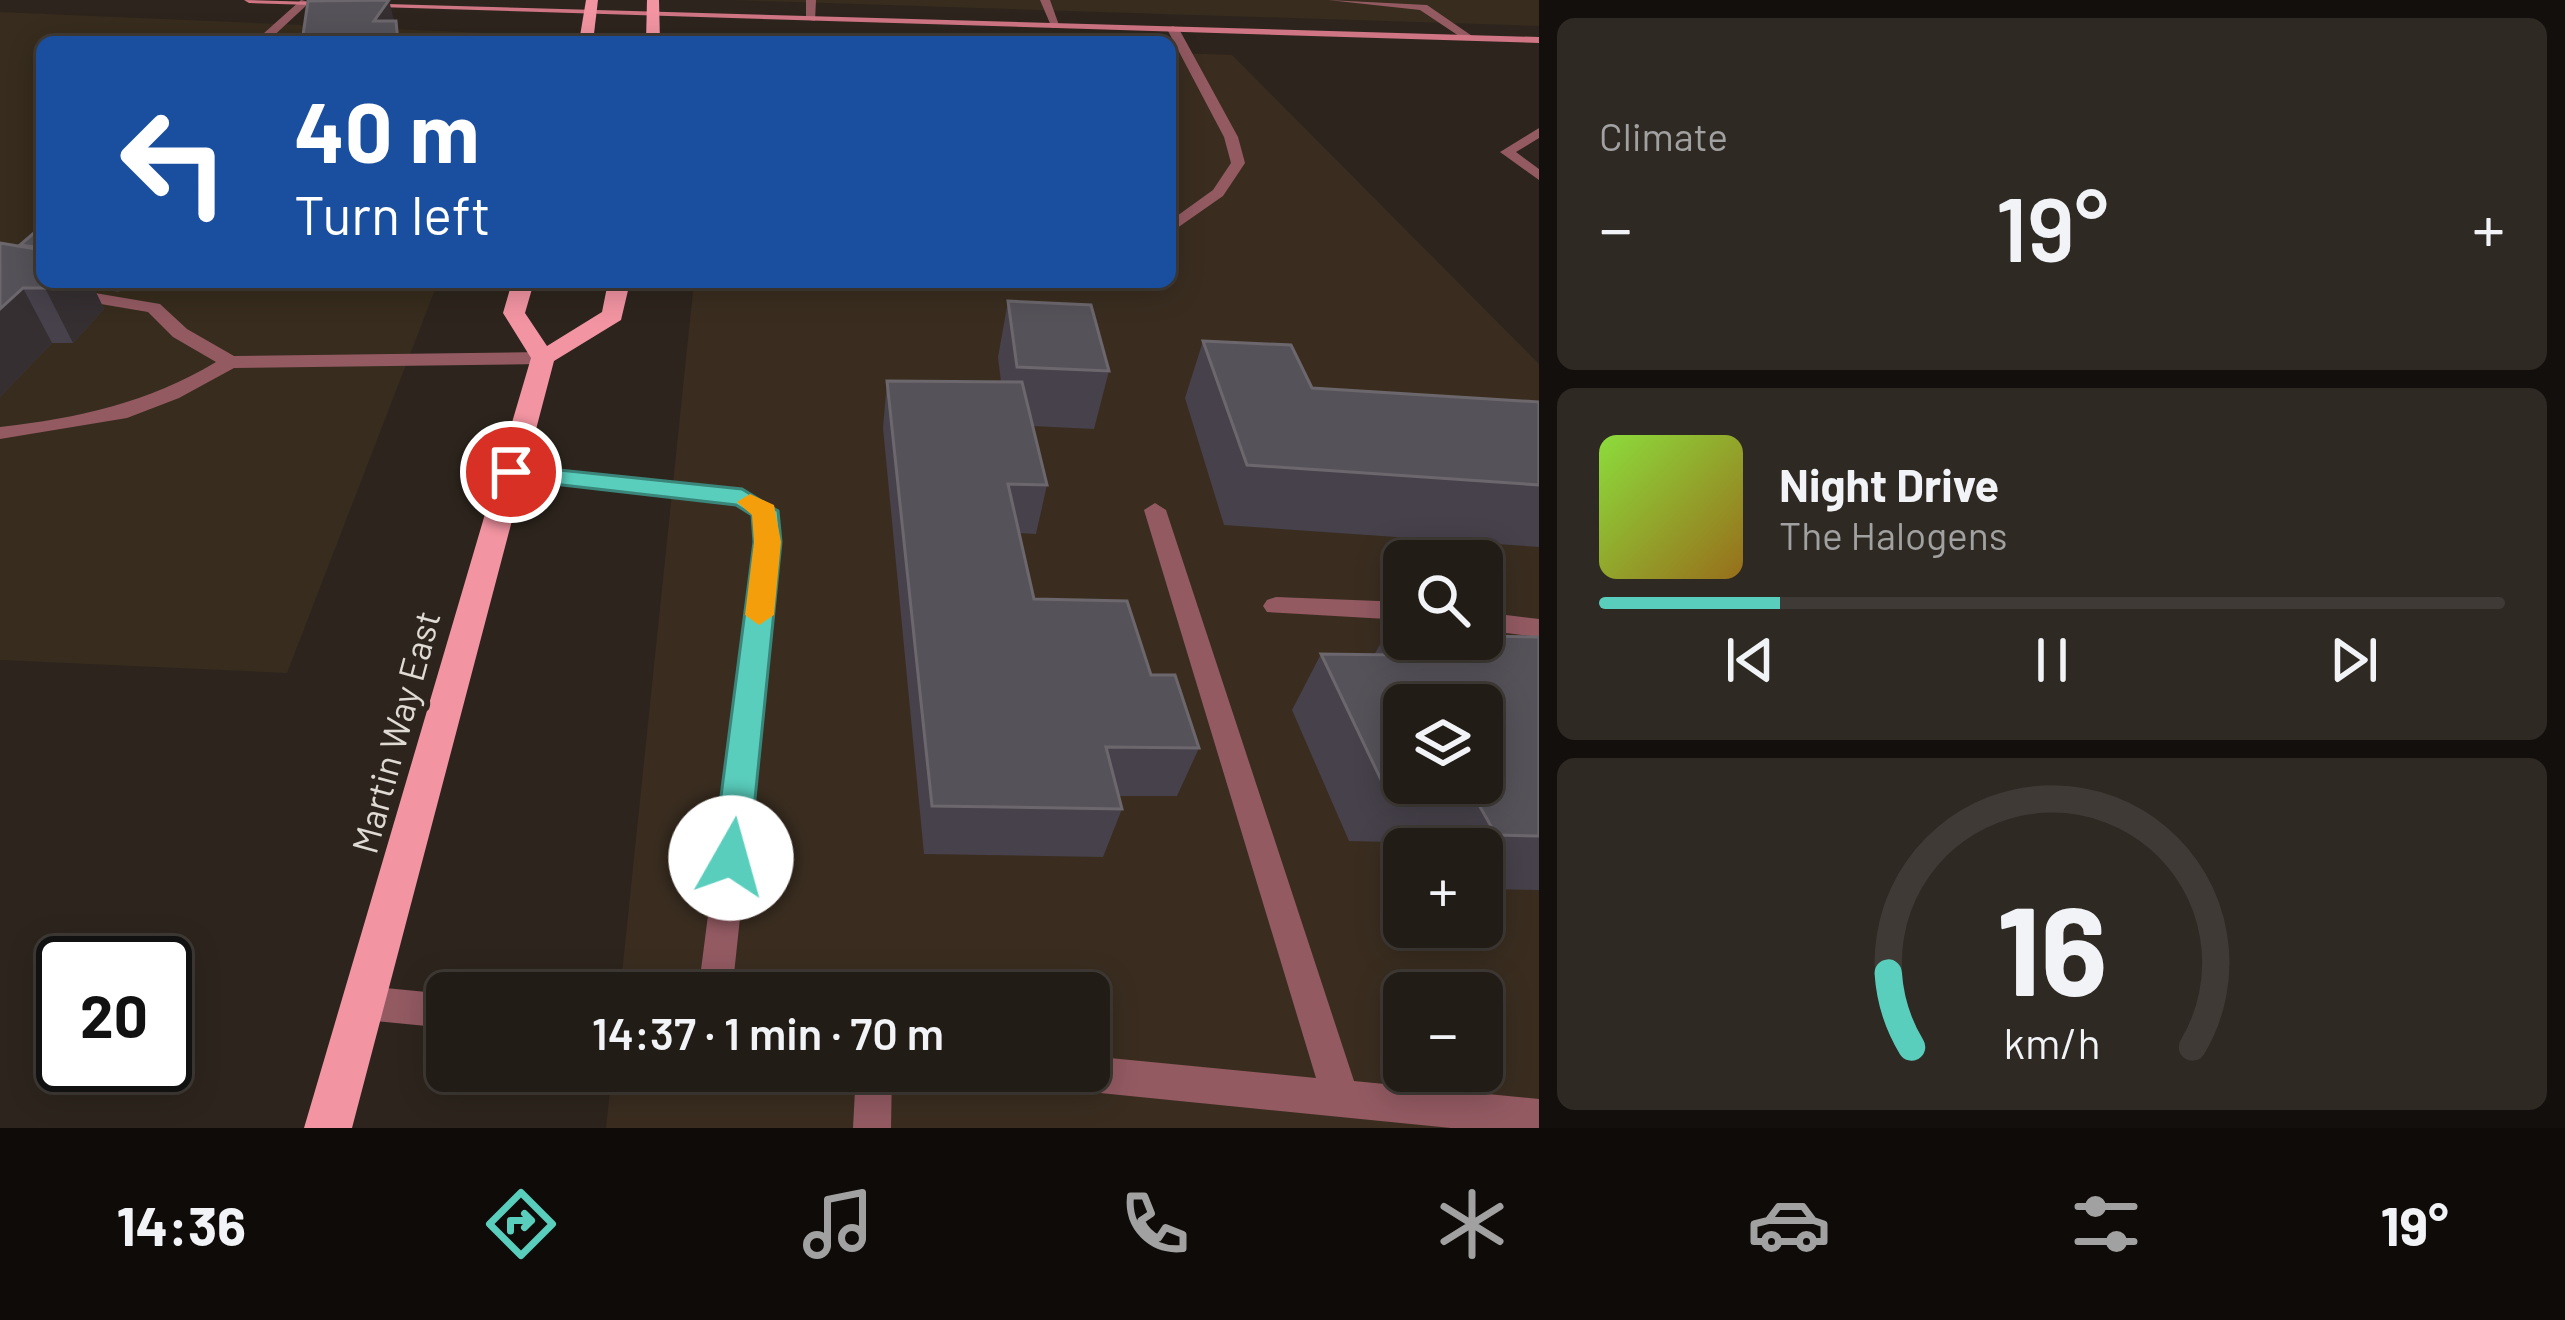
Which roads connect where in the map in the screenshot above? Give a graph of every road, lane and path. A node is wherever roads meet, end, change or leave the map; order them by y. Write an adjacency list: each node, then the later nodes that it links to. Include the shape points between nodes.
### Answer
1 (249, 0): 5 (main road)
2 (812, 0): 8 (street)
3 (1045, 0): 9 (street)
4 (1333, 0): 15 (street, via 1423,7)
5 (305, 2): 6 (main road); 11 (street)
6 (592, 6): 7 (main road); 12 (main road)
7 (653, 7): 8 (main road)
8 (811, 19): 9 (main road)
9 (1056, 26): 10 (main road)
10 (1173, 29): 13 (street); 15 (main road)
11 (265, 36)
12 (587, 36)
13 (1176, 36)
14 (1176, 37): 19 (street, via 1238,163 1218,193)
15 (1469, 38): 16 (main road)
16 (1539, 40)
17 (1539, 132): 18 (street, via 1507,152)
18 (1539, 176)
19 (1176, 224)
20 (0, 282): 24 (street, via 154,308)
21 (521, 288): 23 (main road, via 514,313)
22 (619, 288): 23 (main road, via 614,315)
23 (542, 358): 24 (street); 26 (main road, Martin Way East)
24 (230, 362): 25 (street, via 126,415)
25 (0, 433)
26 (511, 472): 32 (street, via 742,497 765,511 768,542); 33 (main road, Martin Way East)
27 (1155, 510): 37 (street)
28 (1276, 606): 29 (street)
29 (1383, 610)
30 (1503, 624): 31 (street)
31 (1539, 628)
32 (718, 972)
33 (364, 1003): 34 (street); 39 (main road, Martin Way East)
34 (426, 1009)
35 (1110, 1076): 37 (street)
36 (873, 1092): 40 (street)
37 (1341, 1098): 38 (street)
38 (1539, 1118)
39 (328, 1128)
40 (872, 1128)

